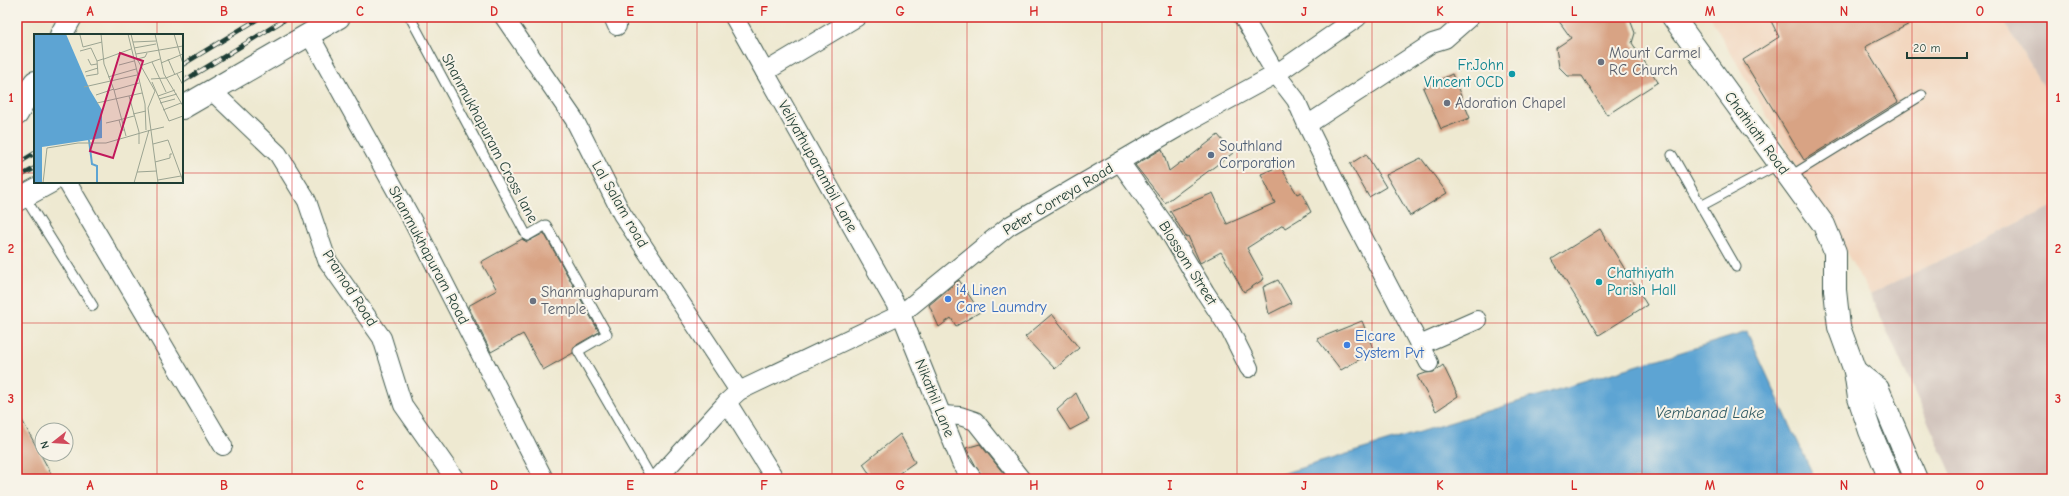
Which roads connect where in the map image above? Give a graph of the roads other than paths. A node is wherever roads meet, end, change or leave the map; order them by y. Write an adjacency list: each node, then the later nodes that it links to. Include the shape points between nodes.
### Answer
1 (71, 17): 11 (main road)
2 (339, 17): 12 (main road)
3 (410, 17): 41 (lane, Shanmukhapuram Cross lane, via 527,236 546,225 607,334 578,350)
4 (504, 17): 36 (street, Lal Salam road, via 574,119 622,214)
5 (734, 17): 13 (street, Veliyathuparambil Lane)
6 (857, 17): 13 (street)
7 (1243, 17): 14 (street)
8 (1358, 17): 14 (street, Peter Correya Road)
9 (1470, 17): 20 (street, via 1445,39 1432,43)
10 (1674, 17): 23 (main road, Chathiath Road)
11 (62, 34)
12 (309, 34): 16 (main road); 40 (street, Shanmukhapuram Road, via 410,216)
13 (765, 72): 30 (street, Veliyathuparambil Lane)
14 (1276, 74): 20 (street, via 1296,100); 22 (street, Peter Correya Road)
15 (34, 84): 19 (main road)
16 (212, 91): 18 (main road); 39 (street, Pramod Road, via 278,154 307,201 327,260 382,338 403,405)
17 (1922, 95): 23 (lane)
18 (183, 107)
19 (17, 114)
20 (1307, 125): 32 (street, via 1352,218)
21 (1672, 155): 27 (lane)
22 (1120, 162): 30 (street, Peter Correya Road, via 1009,226); 34 (street, Blossom Street, via 1164,225 1230,330)
23 (1784, 170): 27 (lane); 35 (main road, Chathiath Road, via 1824,224 1834,252 1839,327)
24 (48, 183): 26 (main road)
25 (67, 183): 38 (street)
26 (20, 198): 29 (lane)
27 (1701, 206): 28 (lane)
28 (1736, 267)
29 (93, 306)
30 (901, 314): 36 (street, Peter Correya Road); 37 (street, Nikathil Lane)
31 (1477, 320): 32 (street)
32 (1420, 346): 33 (street)
33 (1429, 363)
34 (1249, 368)
35 (1855, 371): 46 (main road, via 1859,398); 47 (main road, via 1878,389)
36 (733, 396): 42 (street, Peter Correya Road); 43 (street, Lal Salam road)
37 (942, 415): 44 (street, Nikathil Lane, via 961,463); 45 (street, via 960,416 975,421)
38 (223, 446)
39 (455, 479)
40 (544, 479)
41 (652, 479)
42 (657, 479)
43 (775, 479)
44 (973, 479)
45 (1021, 479)
46 (1890, 479)
47 (1916, 479)

